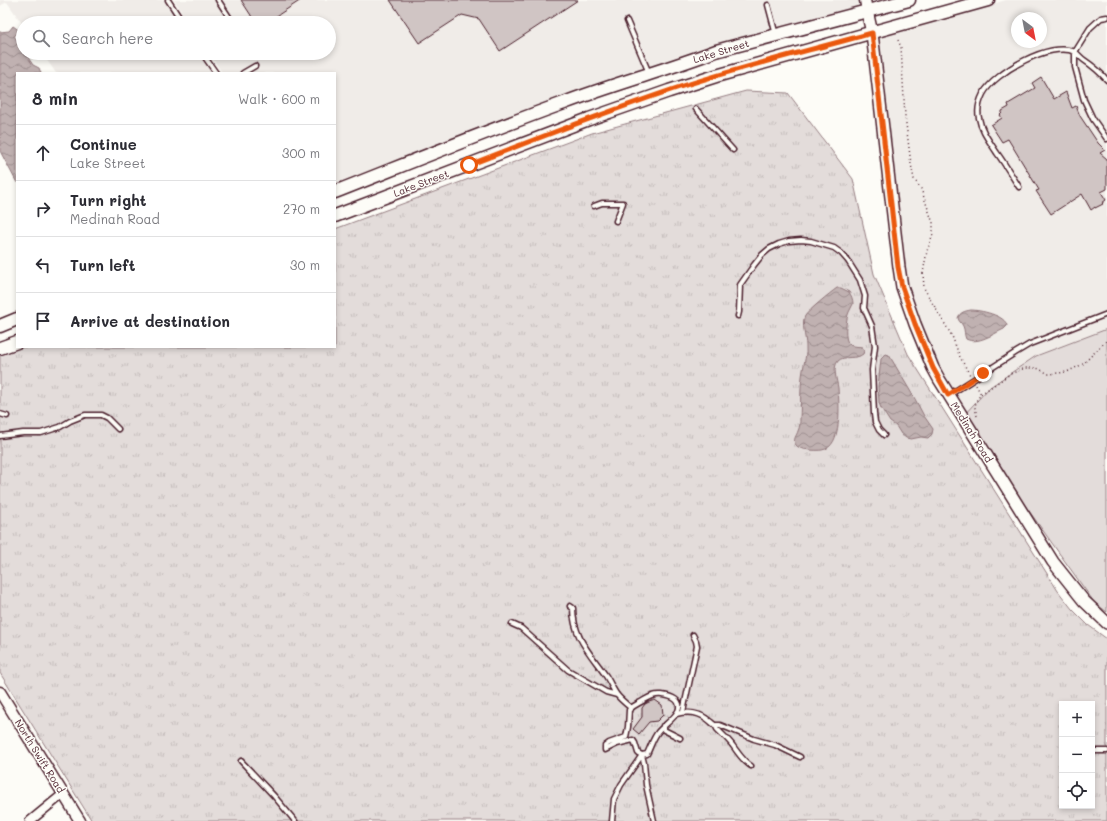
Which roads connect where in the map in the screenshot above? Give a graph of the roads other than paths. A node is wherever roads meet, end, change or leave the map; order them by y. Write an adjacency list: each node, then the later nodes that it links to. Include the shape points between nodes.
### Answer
1 (168, 0): 7 (lane)
2 (218, 0): 8 (lane)
3 (909, 0): 6 (main road, Lake Street)
4 (988, 0): 11 (main road, Lake Street)
5 (768, 5): 12 (lane)
6 (866, 5): 11 (main road, Medinah Road); 12 (main road, Lake Street)
7 (178, 16)
8 (228, 16)
9 (1107, 17): 13 (lane, via 1101,18 1090,28)
10 (627, 22): 18 (lane)
11 (872, 33): 26 (main road, Lake Street, via 668,91); 34 (main road, Medinah Road, via 902,287 933,368)
12 (776, 35): 18 (main road, Lake Street, via 716,51)
13 (1075, 52): 19 (lane); 21 (lane, via 1075,66 1084,100 1092,119); 23 (lane, via 1043,52 1005,72 983,94 979,118 983,130)
14 (207, 60): 16 (lane)
15 (254, 66): 17 (lane)
16 (215, 72)
17 (245, 72)
18 (649, 74): 24 (main road, Lake Street, via 565,102)
19 (1107, 80)
20 (696, 109): 22 (lane)
21 (1107, 139)
22 (733, 150)
23 (1019, 187)
24 (336, 192)
25 (594, 206): 27 (lane, via 602,202 623,203)
26 (336, 216)
27 (616, 221)
28 (1107, 314): 34 (lane, via 1030,344)
29 (738, 316): 38 (lane, via 740,286 769,249 789,241 801,240 834,248 841,253 860,280 865,296 864,308 872,326 875,346 872,370 875,422)
30 (16, 319): 31 (main road)
31 (0, 326)
32 (16, 342): 33 (main road)
33 (0, 348)
34 (948, 395): 41 (main road, Medinah Road, via 1053,562 1084,601)
35 (0, 414): 36 (lane)
36 (7, 416)
37 (118, 428): 39 (lane, via 101,415 85,415 41,433)
38 (884, 435)
39 (0, 436)
40 (570, 606): 45 (lane, via 573,608 578,634)
41 (1107, 623)
42 (512, 624): 45 (lane, via 521,628 568,670 598,688)
43 (693, 635): 47 (lane, via 697,646)
44 (0, 692): 58 (street, North Swift Road)
45 (616, 695): 46 (lane)
46 (631, 708): 48 (lane, via 656,694 664,695 678,701); 54 (lane, via 626,737 609,743 605,750 634,740 638,753)
47 (683, 712): 48 (lane); 50 (lane, via 694,712)
48 (676, 714): 49 (lane)
49 (663, 726): 51 (lane, via 664,730); 54 (lane, via 653,738 647,754)
50 (716, 726): 55 (lane, via 724,726); 57 (lane)
51 (680, 738)
52 (1095, 751): 53 (lane)
53 (1107, 751)
54 (642, 755): 62 (lane, via 614,799); 63 (lane)
55 (800, 757)
56 (241, 761): 61 (lane)
57 (751, 766)
58 (63, 794): 59 (street); 60 (street, North Swift Road)
59 (30, 821)
60 (80, 821)
61 (295, 821)
62 (612, 821)
63 (654, 821)

